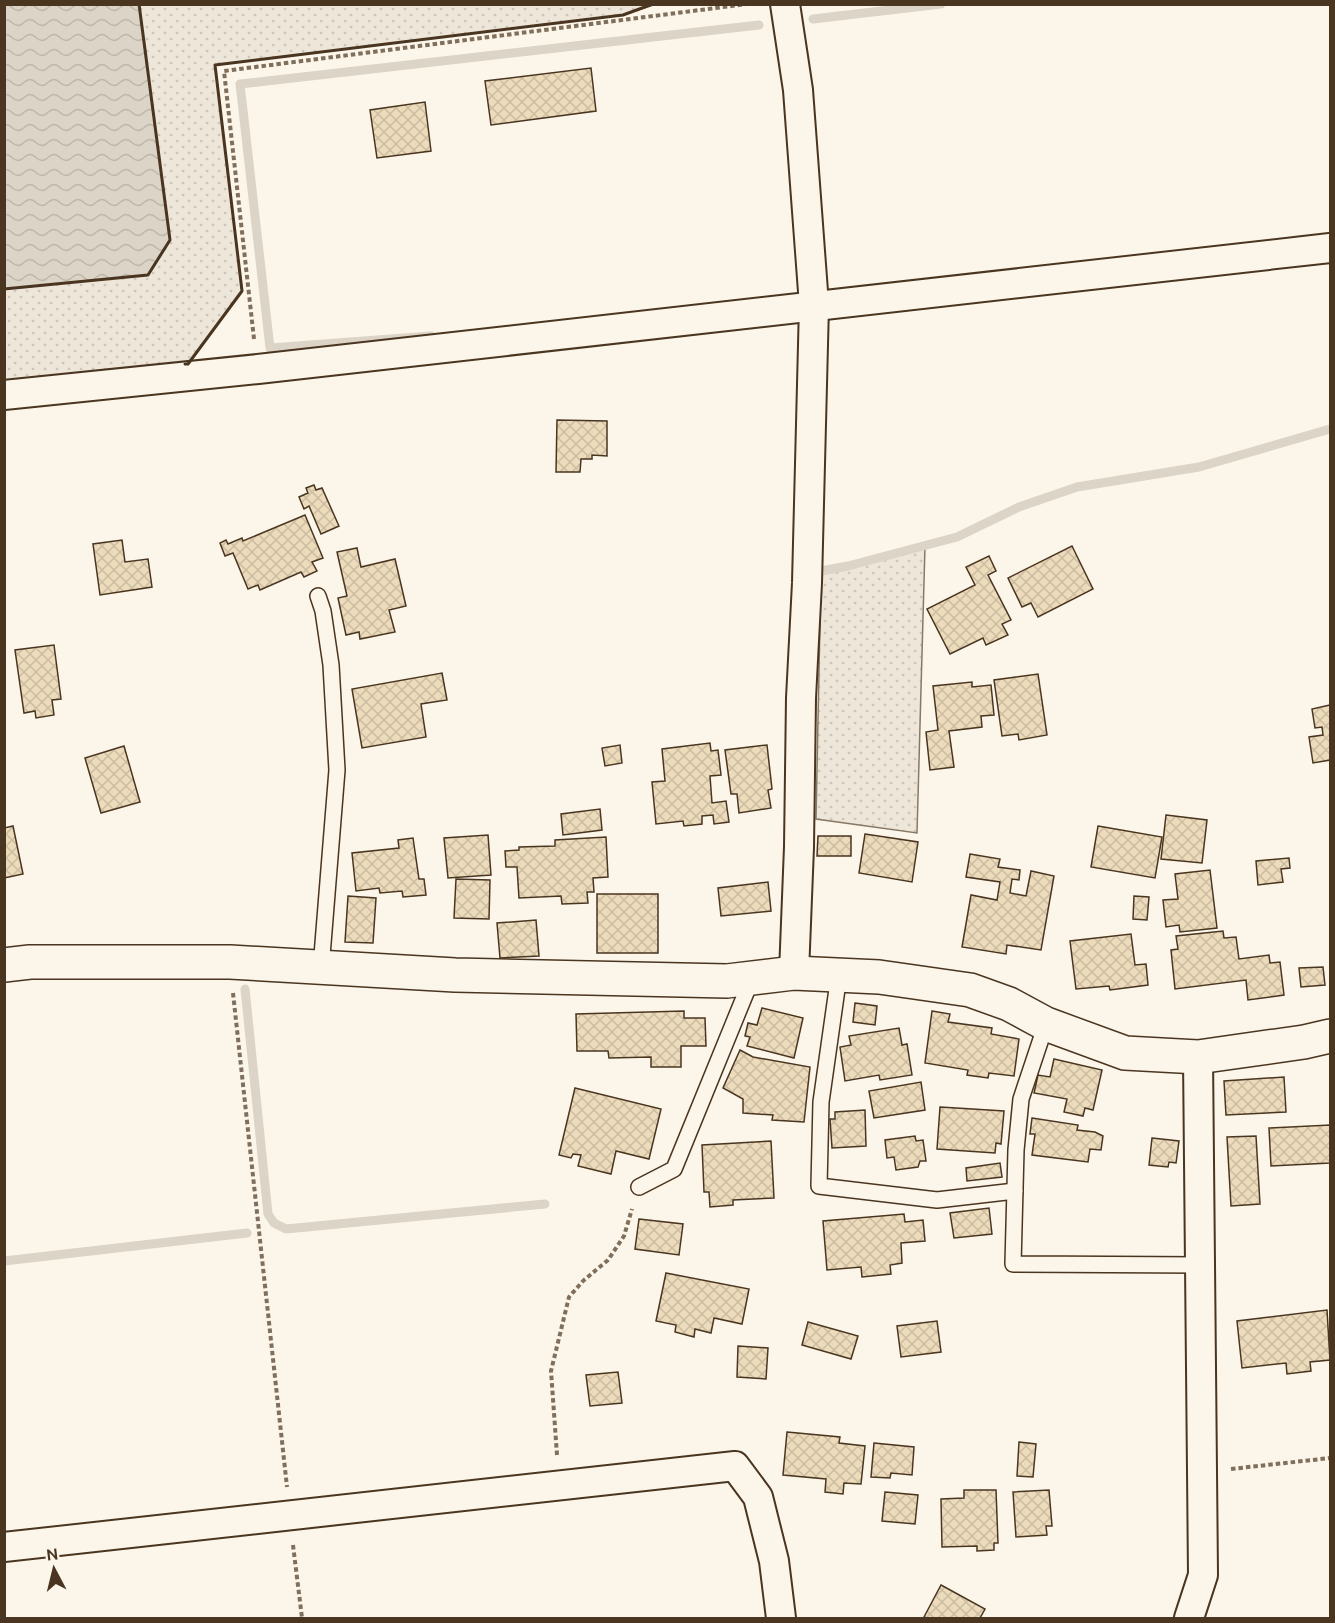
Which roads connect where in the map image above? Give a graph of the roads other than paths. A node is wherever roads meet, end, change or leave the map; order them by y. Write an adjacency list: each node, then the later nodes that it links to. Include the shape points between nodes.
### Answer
1 (785, 4): 3 (street, via 798,90)
2 (1330, 248): 3 (street)
3 (814, 305): 4 (street); 8 (street)
4 (4, 395)
5 (318, 596): 7 (lane, via 331,665 337,770)
6 (4, 965): 7 (street, via 230,962)
7 (321, 968): 10 (street, via 455,975 727,981)
8 (794, 973): 9 (street); 10 (street)
9 (839, 975): 11 (street, via 970,990 1009,1004); 15 (lane, via 821,1102 819,1186 936,1200)
10 (752, 978): 14 (lane, via 674,1169)
11 (1046, 1024): 13 (street, via 1125,1053); 15 (lane, via 1021,1099)
12 (1330, 1036): 13 (street)
13 (1198, 1057): 16 (street)
14 (639, 1187)
15 (1015, 1191): 16 (lane, via 1013,1264)
16 (1202, 1265): 19 (street, via 1203,1575)
17 (4, 1547): 18 (street, via 735,1466 758,1497 774,1561)
18 (781, 1618)
19 (1189, 1618)

